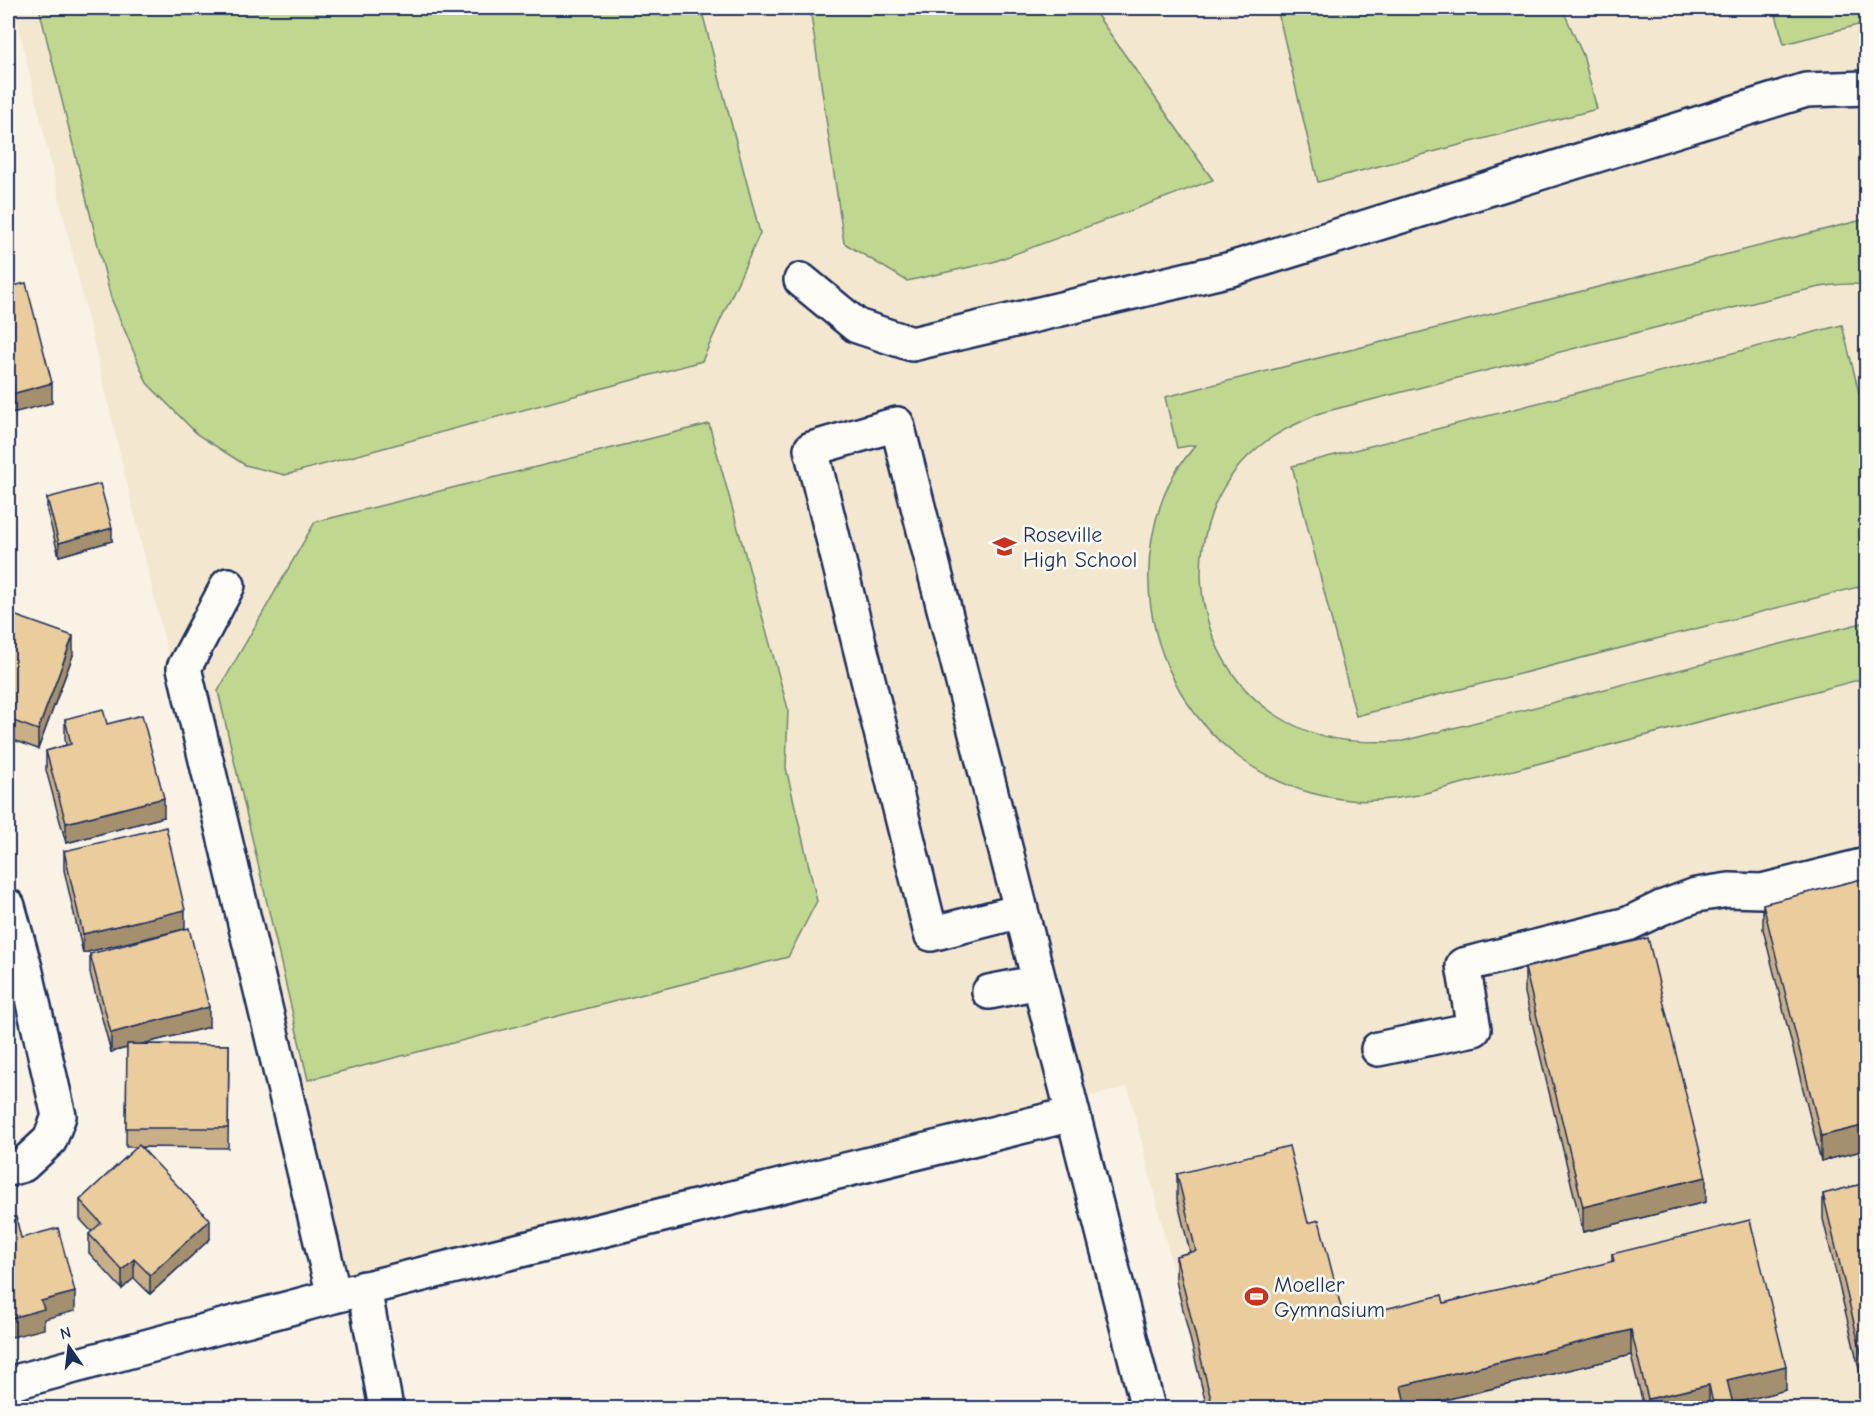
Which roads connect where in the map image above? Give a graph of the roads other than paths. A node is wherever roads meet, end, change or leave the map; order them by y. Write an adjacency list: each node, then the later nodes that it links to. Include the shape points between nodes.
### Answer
1 (1866, 88): 2 (street, via 1806,90 1231,269 912,344 857,326)
2 (801, 280)
3 (228, 585): 12 (street, via 184,668)
4 (1866, 865): 9 (street, via 1762,891 1696,895 1628,924 1463,965 1474,1029)
5 (8, 906): 11 (street, via 59,1116 50,1140 22,1165)
6 (1021, 911): 6 (street, via 897,424 811,449 931,934); 7 (street)
7 (1039, 982): 8 (street); 10 (street)
8 (989, 992)
9 (1377, 1049)
10 (1072, 1114): 12 (street); 15 (street)
11 (8, 1169)
12 (349, 1292): 13 (street); 14 (street)
13 (8, 1384)
14 (386, 1408)
15 (1148, 1408)

